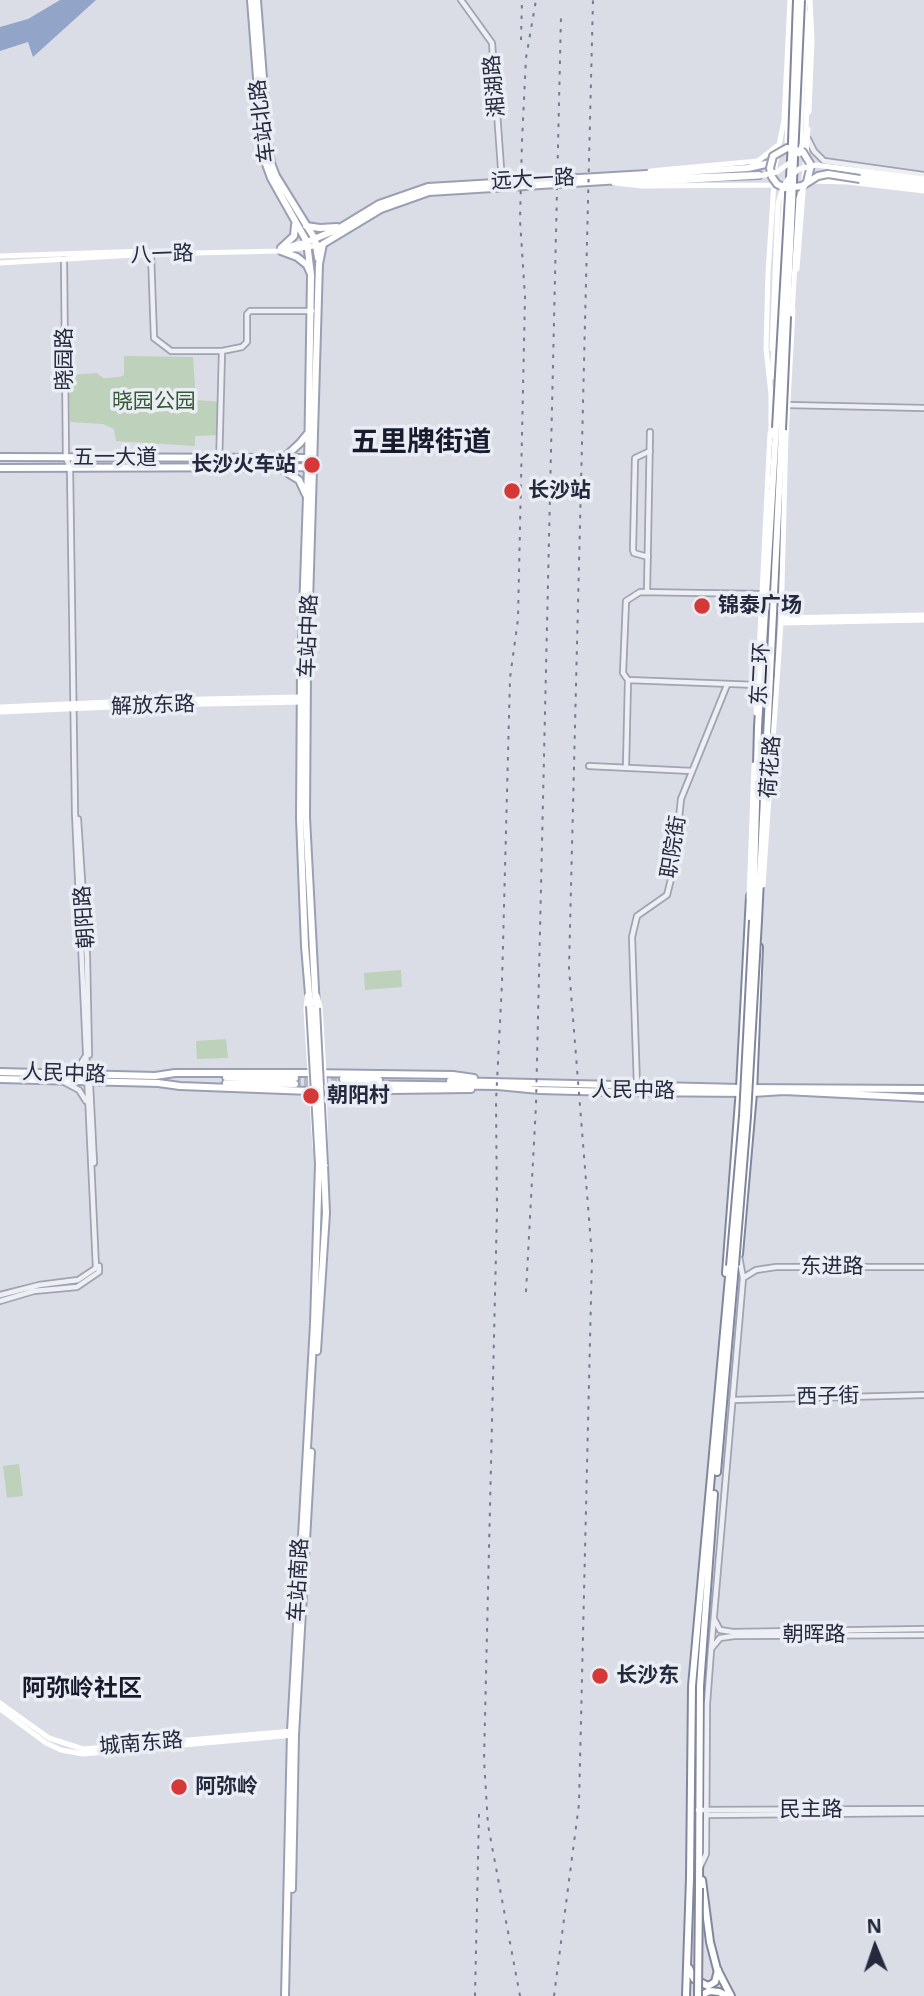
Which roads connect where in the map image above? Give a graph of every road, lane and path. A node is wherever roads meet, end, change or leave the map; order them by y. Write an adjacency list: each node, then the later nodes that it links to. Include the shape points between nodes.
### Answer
1 (251, 0): 24 (main road, 车站北路, via 263,156)
2 (257, 0): 25 (main road, 车站北路, via 271,163)
3 (461, 0): 20 (street, 湘湖路, via 492,43)
4 (790, 0): 7 (main road)
5 (805, 0): 6 (main road); 8 (main road, via 812,41); 40 (main road, 东二环, bridge)
6 (807, 10): 11 (main road, bridge); 17 (main road, bridge, via 806,134 794,160 777,172 759,176 641,183)
7 (789, 37): 9 (main road); 10 (main road, bridge)
8 (808, 139): 19 (main road); 21 (street, via 824,161)
9 (779, 143): 14 (main road, via 758,161); 22 (main road)
10 (787, 148): 11 (main road, bridge); 13 (main road, bridge, via 776,153)
11 (800, 150): 12 (main road, bridge)
12 (810, 161): 16 (main road, bridge); 19 (main road, bridge)
13 (770, 163): 14 (main road, 远大一路); 15 (main road, bridge)
14 (634, 174): 20 (main road, 远大一路)
15 (772, 177): 17 (main road, 远大一路, bridge); 23 (main road, bridge)
16 (860, 177): 19 (main road, bridge, via 828,174); 21 (main road)
17 (614, 180): 18 (main road, 远大一路)
18 (601, 181): 22 (main road, via 643,186); 27 (main road, 远大一路, via 429,192 381,209)
19 (805, 181): 21 (main road); 23 (main road, bridge); 38 (main road, bridge, via 799,198)
20 (502, 182): 26 (main road, 远大一路, via 428,187 379,204)
21 (924, 183): 36 (main road, bridge, via 816,165 799,169 788,180 778,203)
22 (775, 185): 36 (main road, via 766,348)
23 (785, 188): 36 (main road, bridge)
24 (295, 223): 27 (main road, 车站北路); 28 (main road, via 294,236)
25 (306, 226): 26 (main road); 27 (main road, 车站北路)
26 (342, 226): 27 (main road, 远大一路)
27 (314, 244): 28 (main road, 八一路); 33 (main road, 车站北路); 37 (main road, 车站中路, via 319,264)
28 (281, 250): 29 (main road, 八一路); 30 (main road, 八一路); 33 (main road, via 307,265)
29 (150, 254): 31 (main road, 八一路); 35 (street, via 153,338 171,351)
30 (0, 256)
31 (64, 260): 32 (main road, 八一路); 45 (street, 晓园路)
32 (0, 263)
33 (311, 275): 34 (main road, 车站中路)
34 (312, 311): 35 (street, via 250,311 245,345); 37 (main road, 车站中路)
35 (222, 351): 49 (street)
36 (771, 364): 40 (main road, via 770,387)
37 (313, 404): 41 (main road, 车站中路); 47 (main road, 车站中路)
38 (788, 405): 39 (street); 40 (main road)
39 (924, 408)
40 (779, 431): 48 (main road, 东二环); 48 (main road); 57 (main road); 59 (main road, 荷花路)
41 (309, 432): 46 (main road); 47 (main road, 车站中路)
42 (650, 432): 43 (street)
43 (650, 451): 55 (street); 55 (street, via 635,458 633,550)
44 (0, 457): 45 (main road, 五一大道)
45 (69, 458): 49 (main road, 五一大道); 53 (street, 朝阳路)
46 (281, 458): 47 (main road, 五一大道); 49 (main road, 五一大道)
47 (312, 458): 51 (main road, 车站中路)
48 (777, 458): 58 (main road, 东二环); 74 (main road, 东二环, via 758,727)
49 (220, 462): 50 (main road, 五一大道); 53 (main road, 五一大道)
50 (276, 466): 51 (main road, 五一大道); 54 (main road, via 299,480)
51 (311, 467): 54 (main road, 车站中路); 68 (main road, 车站中路)
52 (0, 468): 53 (main road, 五一大道)
53 (71, 468): 69 (street, 朝阳路)
54 (307, 499): 68 (main road, 车站中路)
55 (648, 557): 56 (street)
56 (647, 592): 57 (street); 65 (street, via 626,601 623,673)
57 (761, 594): 67 (main road)
58 (774, 596): 59 (main road); 64 (main road, 东二环)
59 (781, 606): 61 (main road, 荷花路)
60 (924, 615): 61 (main road)
61 (781, 620): 62 (main road); 63 (main road, 荷花路)
62 (924, 620)
63 (780, 636): 64 (main road); 77 (main road, 荷花路)
64 (772, 642): 75 (main road, 东二环)
65 (628, 680): 66 (street); 72 (street)
66 (727, 685): 67 (street); 73 (street, 职院街)
67 (757, 685): 76 (main road)
68 (303, 701): 69 (main road, 解放东路, via 155,700); 79 (main road, 车站中路, via 300,817)
69 (76, 707): 70 (main road, 解放东路); 80 (street, 朝阳路, via 75,813); 85 (street, 朝阳路)
70 (0, 710)
71 (589, 766): 72 (street)
72 (626, 767): 73 (street)
73 (692, 771): 91 (street, 职院街, via 681,799 667,895 637,916 632,937)
74 (754, 870): 76 (main road); 78 (main road, 东二环)
75 (760, 876): 77 (main road); 78 (main road, 东二环)
76 (749, 908): 96 (main road)
77 (761, 911): 95 (main road)
78 (755, 920): 105 (main road, bridge, via 747,1116)
79 (311, 986): 82 (main road, via 306,1010); 83 (main road, via 320,1007); 99 (main road, 车站中路, bridge)
80 (86, 1052): 84 (street, via 80,1065); 85 (street, 朝阳路)
81 (0, 1072): 84 (main road, 人民中路)
82 (309, 1073): 83 (main road); 87 (main road, via 175,1073); 93 (main road)
83 (324, 1073): 90 (main road, via 453,1075); 94 (main road)
84 (58, 1077): 85 (main road, 人民中路); 86 (main road, 人民中路); 98 (street, via 79,1090)
85 (89, 1078): 87 (main road, 人民中路); 98 (street, 朝阳路); 106 (street, 朝阳路, via 99,1272 77,1287)
86 (0, 1079)
87 (156, 1079): 88 (main road, 人民中路); 93 (main road, via 180,1086)
88 (295, 1081)
89 (343, 1082): 90 (main road, 人民中路)
90 (499, 1083): 91 (main road, 人民中路); 94 (main road, via 457,1090); 96 (main road, 人民中路, via 539,1090)
91 (638, 1086): 96 (main road, 人民中路)
92 (924, 1089): 95 (main road, 人民中路)
93 (310, 1090): 94 (main road); 100 (main road)
94 (325, 1090): 100 (main road, via 327,1158)
95 (753, 1090): 96 (main road, 人民中路); 97 (main road, 人民中路); 101 (main road)
96 (739, 1091): 105 (main road, via 726,1264)
97 (924, 1098)
98 (88, 1107): 104 (street, 朝阳路, via 96,1268 78,1280)
99 (322, 1165): 100 (main road, 车站南路)
100 (322, 1180): 115 (main road, 车站南路)
101 (739, 1256): 103 (street); 105 (main road)
102 (924, 1267): 103 (street, 东进路, via 776,1267)
103 (743, 1278): 108 (street)
104 (0, 1295)
105 (729, 1297): 116 (main road, via 699,1686); 121 (main road, via 692,1686)
106 (0, 1301)
107 (924, 1395): 108 (street, 西子街)
108 (732, 1400): 109 (street)
109 (713, 1618): 110 (street, 朝晖路, via 720,1630 733,1632); 112 (street)
110 (924, 1629)
111 (924, 1635): 112 (street, 朝晖路, via 734,1636 720,1638)
112 (711, 1650): 118 (street)
113 (0, 1703): 115 (main road, 城南东路, via 49,1738 83,1749)
114 (0, 1709): 115 (main road, 城南东路, via 46,1743 83,1754)
115 (293, 1733): 124 (main road, 车站南路)
116 (698, 1810): 118 (street, 民主路); 119 (main road)
117 (924, 1811): 118 (street, 民主路)
118 (707, 1813): 119 (street, via 706,1854)
119 (700, 1870): 120 (main road)
120 (701, 1888): 122 (main road); 125 (main road, bridge)
121 (688, 1962): 122 (main road, via 691,1974 703,1985 715,1982); 123 (main road)
122 (717, 1969): 126 (main road)
123 (686, 1995)
124 (287, 1996)
125 (698, 1996): 126 (main road, via 710,1991)
126 (729, 1996)

